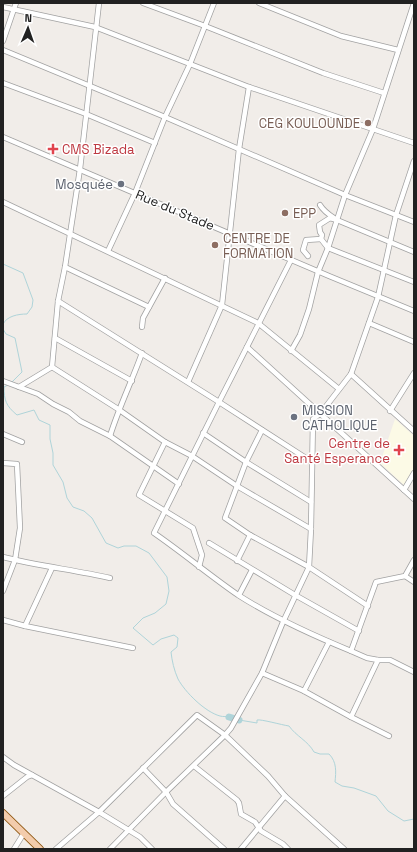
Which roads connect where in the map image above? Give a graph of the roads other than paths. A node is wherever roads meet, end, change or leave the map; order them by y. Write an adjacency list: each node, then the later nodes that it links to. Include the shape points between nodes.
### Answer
1 (16, 3): 8 (street)
2 (99, 3): 10 (street)
3 (143, 3): 9 (street)
4 (214, 3): 9 (street)
5 (259, 3): 13 (street, via 341,36)
6 (414, 3): 13 (street)
7 (3, 7): 8 (street)
8 (14, 9): 10 (street); 11 (street)
9 (205, 26): 14 (street); 18 (street, via 323,73)
10 (95, 27): 14 (street); 16 (street)
11 (3, 40)
12 (3, 50): 16 (street)
13 (398, 50): 18 (street)
14 (190, 64): 17 (street); 20 (street)
15 (3, 83): 19 (street)
16 (89, 85): 19 (street); 20 (street)
17 (249, 87): 21 (street); 25 (street)
18 (384, 93): 21 (street)
19 (86, 114): 23 (street); 27 (street)
20 (165, 117): 23 (street); 25 (street)
21 (373, 129): 24 (street); 29 (street)
22 (3, 137): 27 (street, Rue du Stade)
23 (155, 143): 28 (street)
24 (414, 143)
25 (239, 149): 29 (street); 35 (street)
26 (414, 161): 32 (street)
27 (80, 169): 28 (street, Rue du Stade); 36 (street)
28 (134, 193): 35 (street, Rue du Stade); 40 (street)
29 (344, 195): 32 (street); 33 (street)
30 (3, 202): 36 (street)
31 (320, 205): 33 (street)
32 (396, 215): 34 (street); 38 (street)
33 (337, 220): 37 (street, via 330,218 319,225); 38 (street); 39 (street)
34 (414, 222)
35 (230, 234): 43 (street, Rue du Stade); 51 (street)
36 (71, 235): 40 (street); 44 (street)
37 (321, 239): 39 (street); 42 (street, via 306,240 303,250)
38 (390, 242): 41 (street); 45 (street)
39 (328, 248): 45 (street); 46 (street)
40 (108, 252): 47 (street)
41 (414, 252)
42 (308, 256)
43 (291, 260): 46 (street, Rue du Stade); 54 (street)
44 (66, 266): 50 (street); 52 (street)
45 (385, 270): 48 (street); 49 (street)
46 (318, 272): 49 (street, Rue du Stade); 60 (street, via 309,309)
47 (165, 278): 51 (street); 52 (street)
48 (414, 282)
49 (378, 297): 53 (street, Rue du Stade); 55 (street)
50 (58, 302): 57 (street); 61 (street)
51 (222, 305): 54 (street); 67 (street)
52 (148, 307): 56 (street, via 142,320)
53 (414, 311)
54 (258, 323): 59 (street); 60 (street)
55 (369, 323): 58 (street); 64 (street)
56 (142, 327)
57 (55, 338): 62 (street); 66 (street)
58 (414, 342)
59 (247, 347): 70 (street); 73 (street)
60 (292, 351): 69 (street)
61 (142, 353): 66 (street); 67 (street)
62 (52, 367): 68 (street); 71 (street)
63 (414, 373): 72 (street)
64 (351, 374): 69 (street); 72 (street)
65 (4, 381): 68 (street)
66 (132, 381): 71 (street)
67 (188, 382): 70 (street)
68 (17, 386): 78 (street, via 38,394 80,421)
69 (339, 389): 73 (street)
70 (219, 402): 74 (street); 76 (street)
71 (118, 409): 78 (street); 80 (street)
72 (390, 411): 75 (street)
73 (320, 414): 83 (street, via 313,419); 89 (street)
74 (262, 430): 82 (street); 83 (street)
75 (414, 432)
76 (203, 433): 81 (street); 82 (street)
77 (3, 434): 79 (street)
78 (110, 436): 85 (street)
79 (22, 442)
80 (166, 442): 81 (street); 85 (street)
81 (192, 456): 87 (street); 88 (street)
82 (246, 462): 88 (street); 91 (street)
83 (312, 462): 91 (street)
84 (3, 463): 97 (street, via 17,464 20,528)
85 (153, 467): 87 (street); 92 (street, via 139,495)
86 (414, 473): 89 (street)
87 (179, 484): 92 (street)
88 (237, 486): 93 (street); 94 (street, via 225,518)
89 (404, 490): 90 (street)
90 (414, 499)
91 (311, 502): 93 (street)
92 (165, 510): 101 (street, via 193,528 202,555); 101 (street, via 154,533)
93 (311, 529): 100 (street)
94 (250, 536): 99 (street); 100 (street)
95 (209, 543): 99 (street)
96 (3, 557): 97 (street)
97 (15, 560): 102 (street); 107 (street)
98 (414, 560): 104 (street)
99 (237, 561): 103 (street)
100 (309, 566): 109 (street); 110 (street)
101 (199, 567): 108 (street)
102 (52, 568): 105 (street); 113 (street)
103 (252, 570): 108 (street); 109 (street)
104 (405, 576): 106 (street); 110 (street, via 376,582)
105 (110, 578)
106 (414, 582)
107 (3, 591)
108 (239, 595): 112 (street)
109 (295, 596): 112 (street); 114 (street)
110 (368, 606): 114 (street)
111 (3, 620): 113 (street)
112 (283, 622): 115 (street); 120 (street)
113 (25, 626): 116 (street)
114 (359, 631): 117 (street)
115 (329, 642): 117 (street); 121 (street)
116 (134, 648)
117 (351, 651): 118 (street)
118 (378, 660): 119 (street, via 390,660); 122 (street)
119 (414, 672)
120 (262, 673): 121 (street); 123 (street)
121 (304, 691): 122 (street)
122 (351, 717): 124 (street)
123 (225, 735): 126 (street); 127 (street, via 197,715); 131 (street)
124 (389, 736)
125 (3, 757): 128 (street)
126 (194, 766): 129 (street); 134 (street, via 237,800 241,814 255,822)
127 (143, 768): 129 (street); 132 (street)
128 (32, 775): 130 (street); 132 (street)
129 (166, 792): 135 (street); 142 (street, via 173,804)
130 (3, 796)
131 (285, 796): 134 (street); 145 (street)
132 (99, 812): 135 (street); 139 (street)
133 (3, 813): 136 (main road)
134 (259, 829): 143 (street); 144 (street)
135 (128, 831): 140 (street); 141 (street, via 140,837)
136 (24, 833): 137 (street); 138 (main road)
137 (14, 849)
138 (40, 849)
139 (56, 849)
140 (110, 849)
141 (152, 849)
142 (224, 849)
143 (241, 849)
144 (288, 849)
145 (344, 849)

